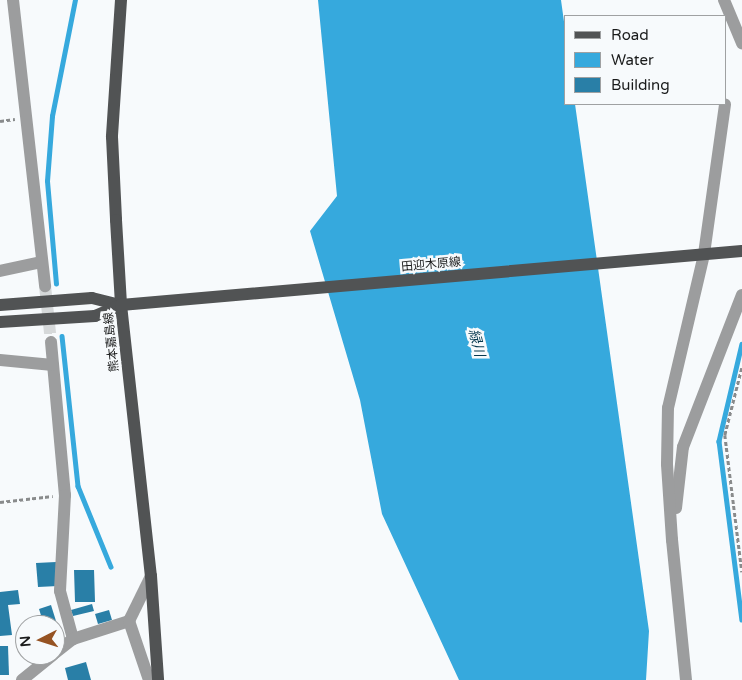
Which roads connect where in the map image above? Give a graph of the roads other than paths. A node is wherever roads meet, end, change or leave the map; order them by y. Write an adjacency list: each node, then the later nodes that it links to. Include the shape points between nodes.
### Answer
1 (13, 0): 9 (street)
2 (121, 0): 14 (main road, 熊本嘉島線, via 112,137)
3 (723, 0): 4 (street); 5 (street)
4 (722, 15)
5 (742, 43)
6 (725, 105): 8 (street)
7 (742, 251): 8 (main road, 田迎木原線)
8 (704, 254): 14 (main road, 田迎木原線); 19 (street, via 668,408 667,464)
9 (42, 262): 10 (street); 11 (street)
10 (0, 271)
11 (45, 286)
12 (742, 295): 19 (street, via 683,447)
13 (0, 305): 14 (main road, 田迎木原線, via 92,298)
14 (121, 305): 15 (main road, 田迎木原線, via 95,316); 20 (main road, 熊本嘉島線)
15 (0, 322)
16 (51, 342): 18 (street)
17 (0, 360): 18 (street)
18 (53, 365): 22 (street, via 65,495 60,591)
19 (672, 540): 28 (street)
20 (151, 576): 21 (street); 27 (main road, 熊本嘉島線)
21 (129, 621): 22 (street); 26 (street)
22 (73, 639): 23 (street)
23 (65, 645)
24 (40, 665): 25 (street)
25 (22, 680)
26 (148, 680)
27 (158, 680)
28 (686, 680)

